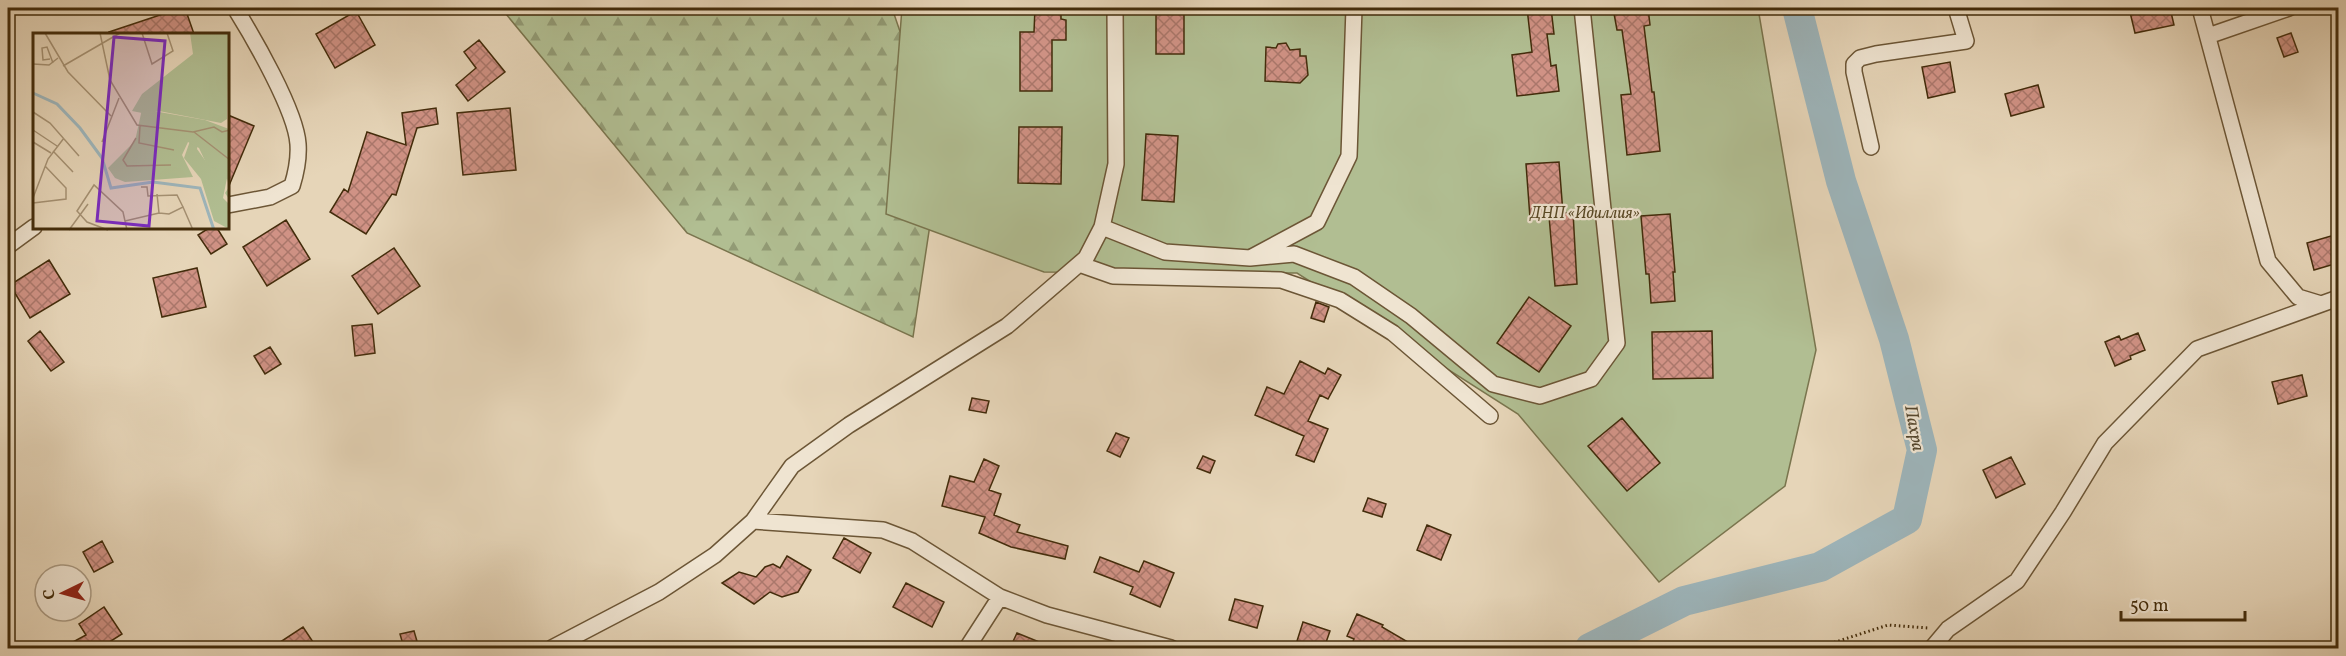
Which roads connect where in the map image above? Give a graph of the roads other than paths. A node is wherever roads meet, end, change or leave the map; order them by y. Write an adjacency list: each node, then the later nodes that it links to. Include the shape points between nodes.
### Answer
1 (235, 8): 10 (street, via 290,112 298,143 292,186 270,197)
2 (1115, 8): 11 (street, via 1116,164)
3 (1354, 8): 14 (street, via 1349,156 1317,222)
4 (1582, 8): 14 (street, via 1617,343 1591,379 1540,396 1493,384 1411,316 1354,278 1294,254)
5 (1956, 8): 9 (street, via 1966,42 1876,54 1854,64)
6 (2200, 8): 8 (street)
7 (2289, 8): 8 (street)
8 (2208, 36): 17 (street, via 2268,261 2298,297)
9 (1871, 147)
10 (230, 206)
11 (1102, 227): 14 (street, via 1165,252); 15 (street)
12 (33, 228): 13 (street)
13 (8, 246)
14 (1250, 258)
15 (1079, 264): 18 (street, via 1113,276 1281,280 1340,300 1393,333); 19 (street, via 1007,326 849,425 792,466)
16 (2338, 298): 17 (street)
17 (2321, 304): 24 (street, via 2197,349 2105,443 2017,581 1948,630)
18 (1490, 416)
19 (753, 521): 20 (street, via 883,530 912,542); 21 (street, via 715,555 659,592)
20 (1000, 597): 22 (street); 23 (street, via 1047,615)
21 (552, 648)
22 (967, 648)
23 (1171, 648)
24 (1932, 648)

